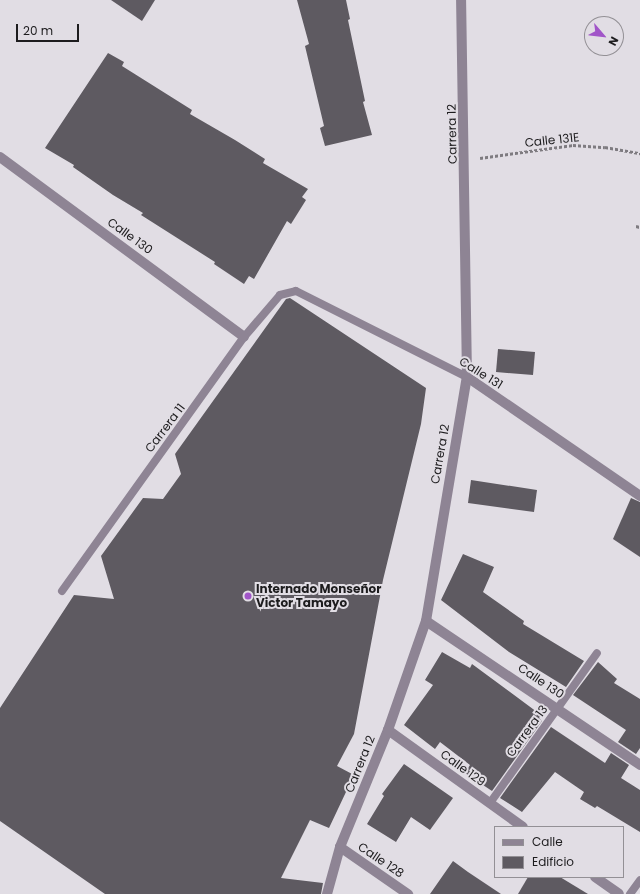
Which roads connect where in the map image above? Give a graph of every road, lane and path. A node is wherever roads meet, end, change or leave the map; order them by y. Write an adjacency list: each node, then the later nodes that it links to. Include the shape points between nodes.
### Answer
1 (461, 0): 4 (street, Carrera 12)
2 (640, 153): 4 (path, Calle 131E, via 573,145)
3 (0, 157): 6 (street, Calle 130)
4 (465, 160): 7 (street, Carrera 12)
5 (296, 292): 6 (lane, Carrera 11, via 280,295); 7 (lane, Calle 131)
6 (244, 337): 9 (lane, Carrera 11)
7 (467, 377): 8 (street, Calle 131); 10 (street, Carrera 12)
8 (640, 496)
9 (62, 591)
10 (426, 621): 12 (street, Calle 130); 13 (street, Carrera 12)
11 (597, 653): 12 (lane, Carrera 13)
12 (558, 708): 14 (street, Calle 130); 15 (lane, Carrera 13)
13 (388, 730): 15 (street, Calle 129); 17 (street, Carrera 12)
14 (640, 765)
15 (490, 803): 16 (street, Calle 129)
16 (523, 826)
17 (340, 847): 20 (street, Carrera 12); 21 (street, Calle 128)
18 (596, 878): 22 (street)
19 (640, 880): 23 (lane)
20 (327, 894)
21 (408, 894)
22 (619, 894)
23 (630, 894)

